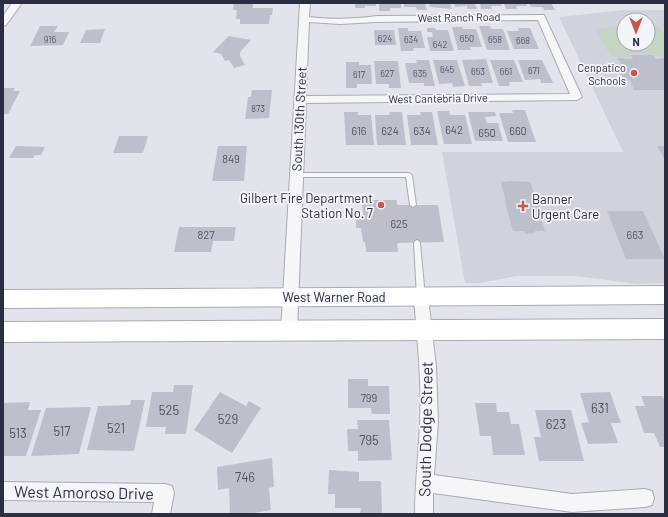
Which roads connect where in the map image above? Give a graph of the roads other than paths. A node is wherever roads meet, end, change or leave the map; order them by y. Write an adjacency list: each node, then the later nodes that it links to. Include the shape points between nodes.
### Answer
1 (17, 3): 4 (street)
2 (305, 3): 3 (street, South 130th Street)
3 (304, 19): 5 (street, West Ranch Road, via 320,22 354,22 377,18 541,17); 6 (street, South 130th Street)
4 (3, 23)
5 (576, 96): 6 (street, West Cantebria Drive)
6 (300, 100): 7 (street, South 130th Street)
7 (296, 175): 8 (lane, via 409,175); 12 (street, South 130th Street)
8 (413, 205)
9 (416, 243): 11 (lane)
10 (665, 296): 11 (main road, West Warner Road)
11 (421, 297): 12 (main road, West Warner Road); 15 (street, South Dodge Street)
12 (290, 298): 13 (main road, West Warner Road); 16 (street, South 130th Street)
13 (3, 299)
14 (665, 329): 15 (main road)
15 (423, 330): 16 (main road); 18 (street, South Dodge Street, via 428,366 429,422)
16 (289, 331): 17 (main road)
17 (3, 332)
18 (424, 483): 20 (street, via 572,503); 22 (street, South Dodge Street)
19 (3, 491): 21 (street, West Amoroso Drive, via 165,493)
20 (645, 498)
21 (161, 514)
22 (424, 514)

